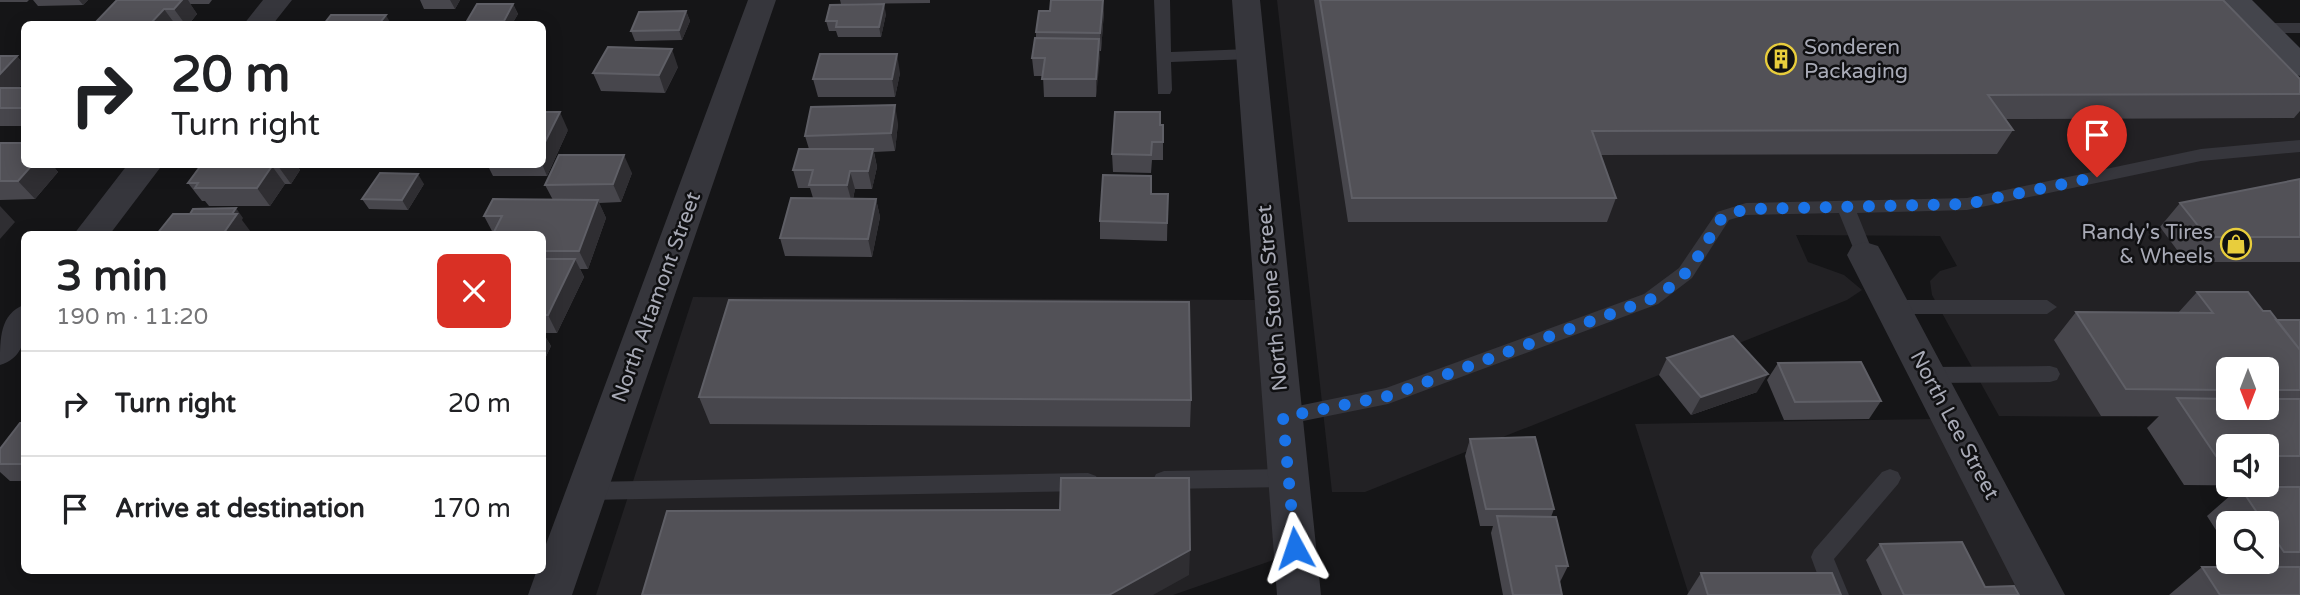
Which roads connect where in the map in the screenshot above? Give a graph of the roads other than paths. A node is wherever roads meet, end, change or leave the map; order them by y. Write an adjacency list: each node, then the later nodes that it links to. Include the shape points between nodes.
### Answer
1 (278, 0): 6 (street)
2 (762, 0): 29 (street, North Altamont Street)
3 (1162, 0): 10 (lane)
4 (1246, 0): 9 (street, North Stone Street)
5 (2235, 0): 7 (street)
6 (260, 21)
7 (2262, 28): 8 (lane); 11 (street)
8 (2300, 28)
9 (1250, 54): 10 (lane); 24 (street, North Stone Street)
10 (1163, 57): 12 (lane)
11 (2300, 66)
12 (1164, 89)
13 (2300, 146): 15 (lane, via 2201,155 1967,204)
14 (144, 168): 16 (street)
15 (1845, 207): 17 (lane); 24 (lane, via 1746,209 1723,216 1691,269 1676,285 1651,299 1388,396)
16 (93, 231)
17 (1865, 254): 18 (street, North Lee Street)
18 (1893, 307): 19 (lane); 23 (street, North Lee Street)
19 (2048, 307)
20 (21, 323): 21 (street)
21 (0, 349)
22 (2050, 374): 23 (lane)
23 (1929, 375): 33 (street, North Lee Street)
24 (1283, 417): 25 (street, North Stone Street)
25 (1288, 478): 28 (lane); 31 (street, North Stone Street)
26 (1890, 478): 32 (lane, via 1822,557)
27 (1104, 481): 29 (lane)
28 (1146, 481)
29 (587, 492): 30 (street, North Altamont Street)
30 (550, 595)
31 (1299, 595)
32 (1837, 595)
33 (2043, 595)

